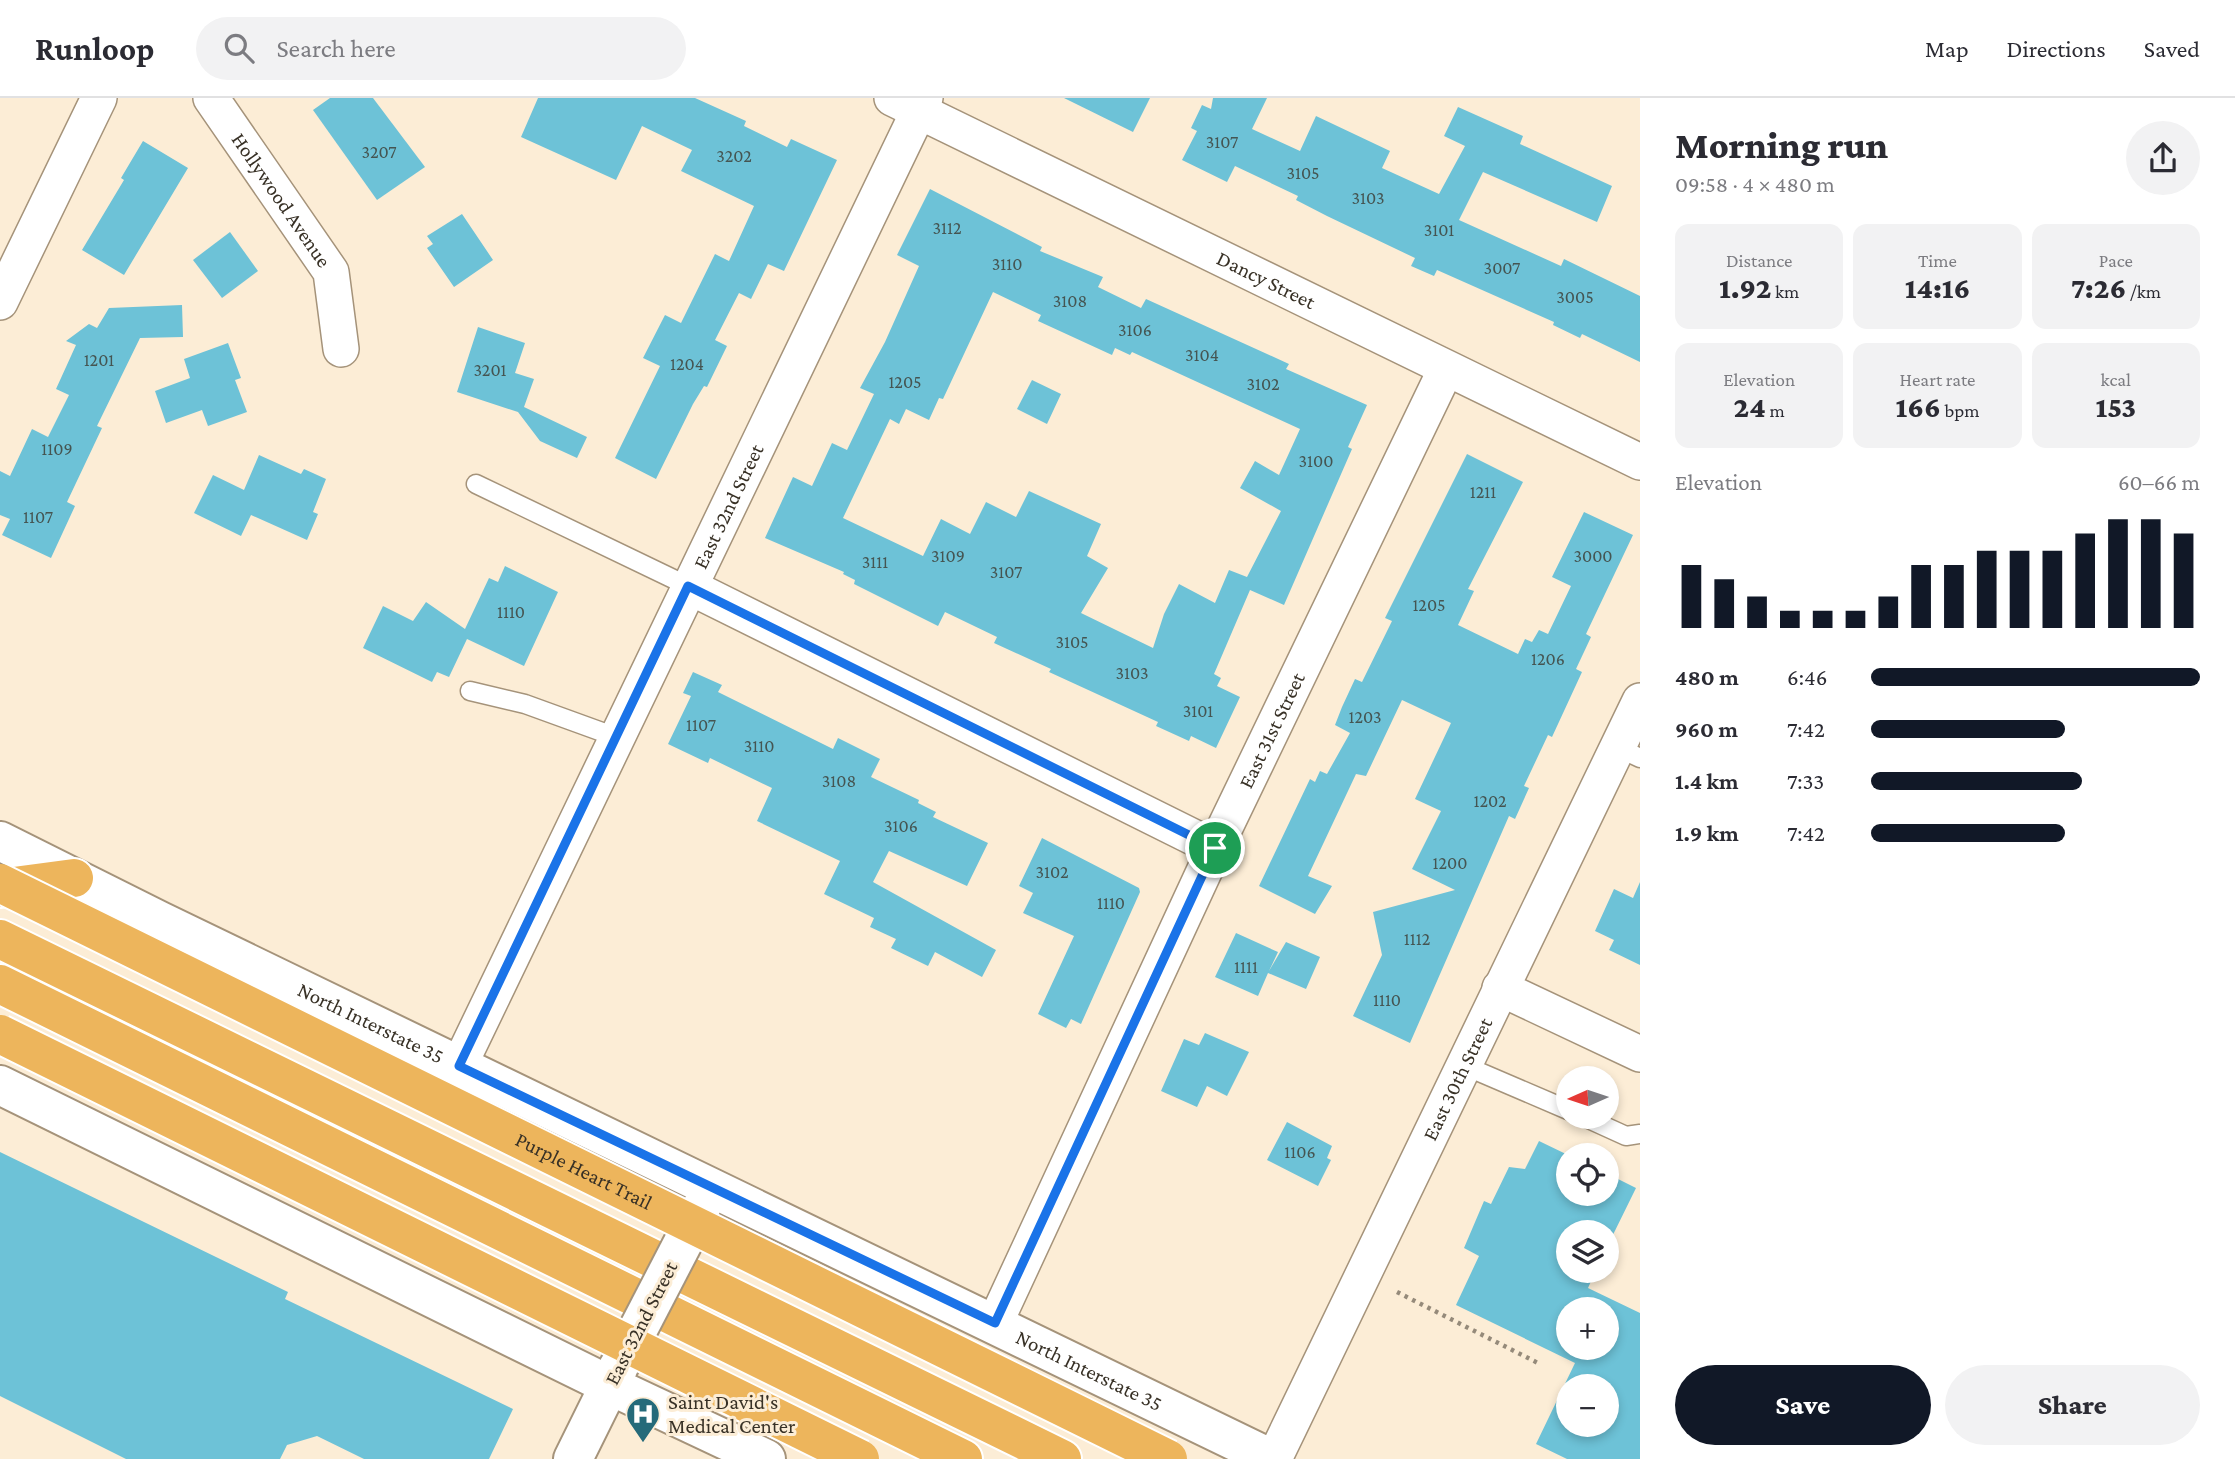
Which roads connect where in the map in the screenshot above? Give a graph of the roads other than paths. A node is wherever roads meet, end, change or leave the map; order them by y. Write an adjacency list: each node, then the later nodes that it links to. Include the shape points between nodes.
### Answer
1 (99, 98): 4 (street)
2 (211, 98): 5 (street, Hollywood Avenue, via 331,272)
3 (912, 102): 6 (street, Dancy Street); 9 (street, East 32nd Street)
4 (0, 302)
5 (341, 349)
6 (1447, 369): 7 (street, Dancy Street); 15 (street, East 31st Street)
7 (1640, 462)
8 (476, 484): 9 (lane)
9 (688, 586): 12 (street, East 32nd Street); 15 (street)
10 (470, 691): 12 (lane, via 525,704)
11 (1640, 701): 13 (street, East 30th Street)
12 (616, 737): 24 (street, East 32nd Street)
13 (1629, 752): 20 (street, East 30th Street)
14 (0, 841): 16 (main road, North Interstate 35)
15 (1215, 848): 30 (street, East 31st Street)
16 (74, 878): 17 (highway); 24 (main road, North Interstate 35)
17 (0, 886): 37 (highway, Purple Heart Trail, bridge)
18 (0, 939): 36 (highway)
19 (0, 984): 35 (highway)
20 (1500, 988): 22 (street); 23 (street, East 30th Street)
21 (0, 1034): 34 (highway, bridge)
22 (1640, 1054)
23 (1463, 1065): 26 (lane); 38 (street, East 30th Street)
24 (459, 1066): 29 (main road, North Interstate 35)
25 (0, 1085): 31 (main road)
26 (1556, 1105)
27 (1611, 1129): 28 (lane, via 1626,1136)
28 (1640, 1134)
29 (705, 1198): 30 (main road, North Interstate 35); 31 (main road, East 32nd Street, bridge)
30 (995, 1323): 38 (main road, North Interstate 35)
31 (614, 1376): 32 (main road, East 32nd Street); 33 (main road)
32 (573, 1459)
33 (766, 1459)
34 (860, 1459)
35 (963, 1459)
36 (1062, 1459)
37 (1168, 1459)
38 (1273, 1459)

